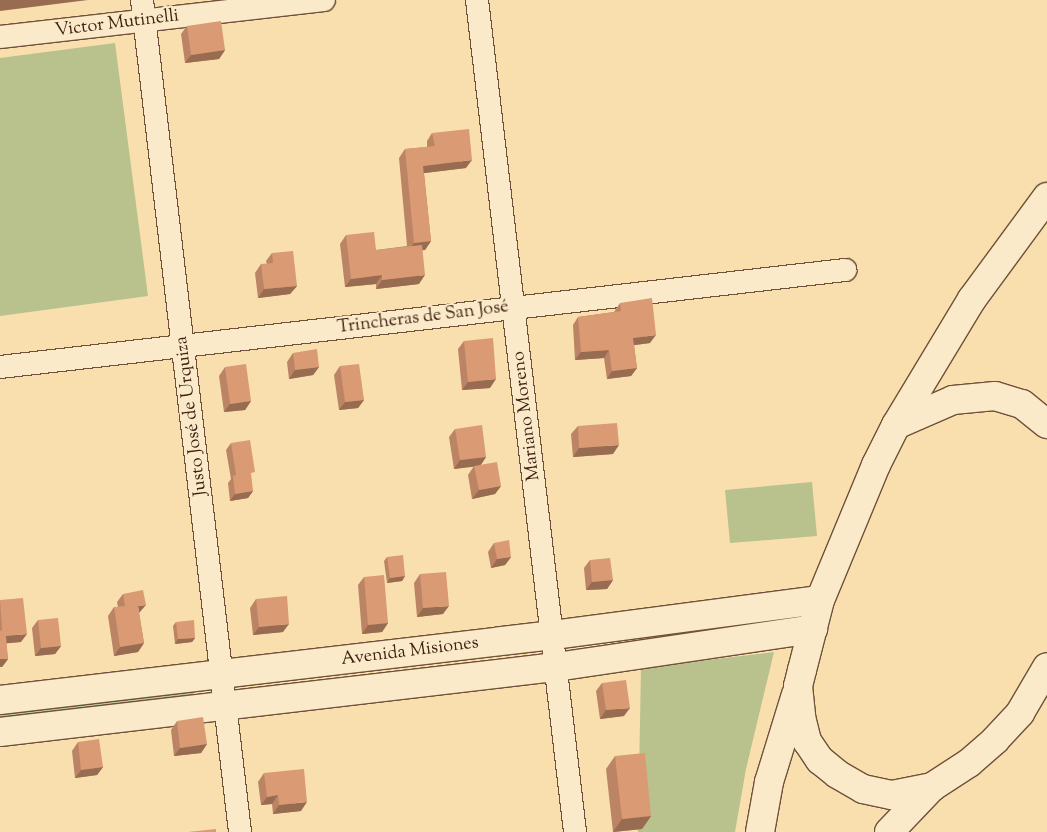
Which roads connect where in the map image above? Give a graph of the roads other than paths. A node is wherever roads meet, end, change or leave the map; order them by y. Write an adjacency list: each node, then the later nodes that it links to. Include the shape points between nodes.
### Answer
1 (324, 0): 3 (street, Victor Mutinelli)
2 (477, 0): 7 (street, Mariano Moreno)
3 (143, 10): 4 (street, Victor Mutinelli); 8 (street, Justo José de Urquiza)
4 (0, 37)
5 (1047, 197): 11 (main road, via 972,299)
6 (845, 270): 7 (street, Trincheras de San José)
7 (514, 307): 8 (street, Trincheras de San José); 14 (street, Mariano Moreno)
8 (184, 345): 9 (street, Trincheras de San José); 17 (street, Justo José de Urquiza)
9 (0, 367)
10 (1047, 424): 11 (main road, via 1022,404 995,396 953,400)
11 (896, 425): 12 (main road)
12 (820, 600): 13 (main road); 14 (main road, Avenida Misiones)
13 (813, 629): 15 (main road, Avenida Misiones); 18 (main road)
14 (552, 635): 15 (street, Mariano Moreno); 17 (main road, Avenida Misiones)
15 (556, 667): 20 (main road, Avenida Misiones); 24 (street, Mariano Moreno)
16 (1047, 668): 22 (main road, via 1020,713 995,740)
17 (222, 674): 19 (main road, Avenida Misiones); 20 (street, Justo José de Urquiza)
18 (798, 686): 22 (main road, via 807,741 820,760 837,774 863,788 892,795); 25 (main road, via 769,782)
19 (0, 700)
20 (226, 706): 21 (main road, Avenida Misiones); 23 (street, Justo José de Urquiza)
21 (0, 732)
22 (932, 787): 26 (main road)
23 (240, 832)
24 (575, 832)
25 (760, 832)
26 (889, 832)

